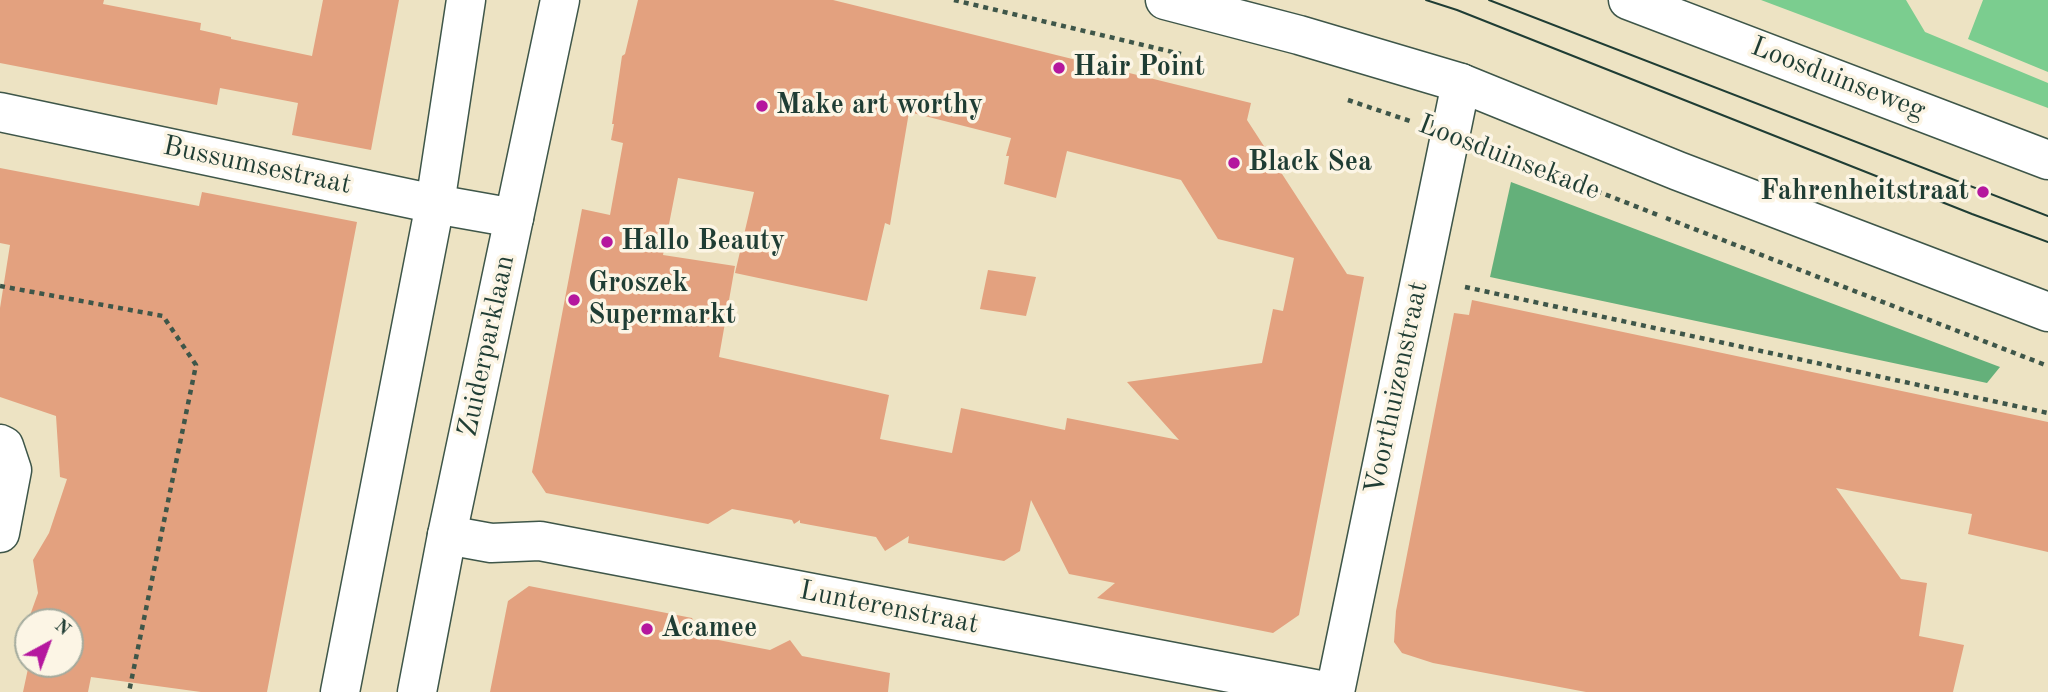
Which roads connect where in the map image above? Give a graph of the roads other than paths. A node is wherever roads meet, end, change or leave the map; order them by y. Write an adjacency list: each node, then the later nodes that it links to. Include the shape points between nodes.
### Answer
1 (466, 0): 8 (main road)
2 (560, 0): 9 (main road, Zuiderparklaan)
3 (1164, 0): 5 (main road, Loosduinsekade)
4 (1628, 0): 7 (main road, Loosduinseweg)
5 (1461, 83): 10 (main road, Loosduinsekade); 16 (main road, Voorthuizenstraat)
6 (0, 112): 8 (main road, Bussumsestraat)
7 (2048, 160)
8 (435, 204): 9 (main road, Bussumsestraat); 14 (main road)
9 (514, 218): 13 (main road, Zuiderparklaan)
10 (2048, 312)
11 (0, 444): 12 (main road, via 12,470)
12 (0, 533)
13 (447, 536): 15 (main road, Zuiderparklaan); 16 (main road, Lunterenstraat, via 491,543 540,541)
14 (340, 692)
15 (417, 692)
16 (1333, 692)

